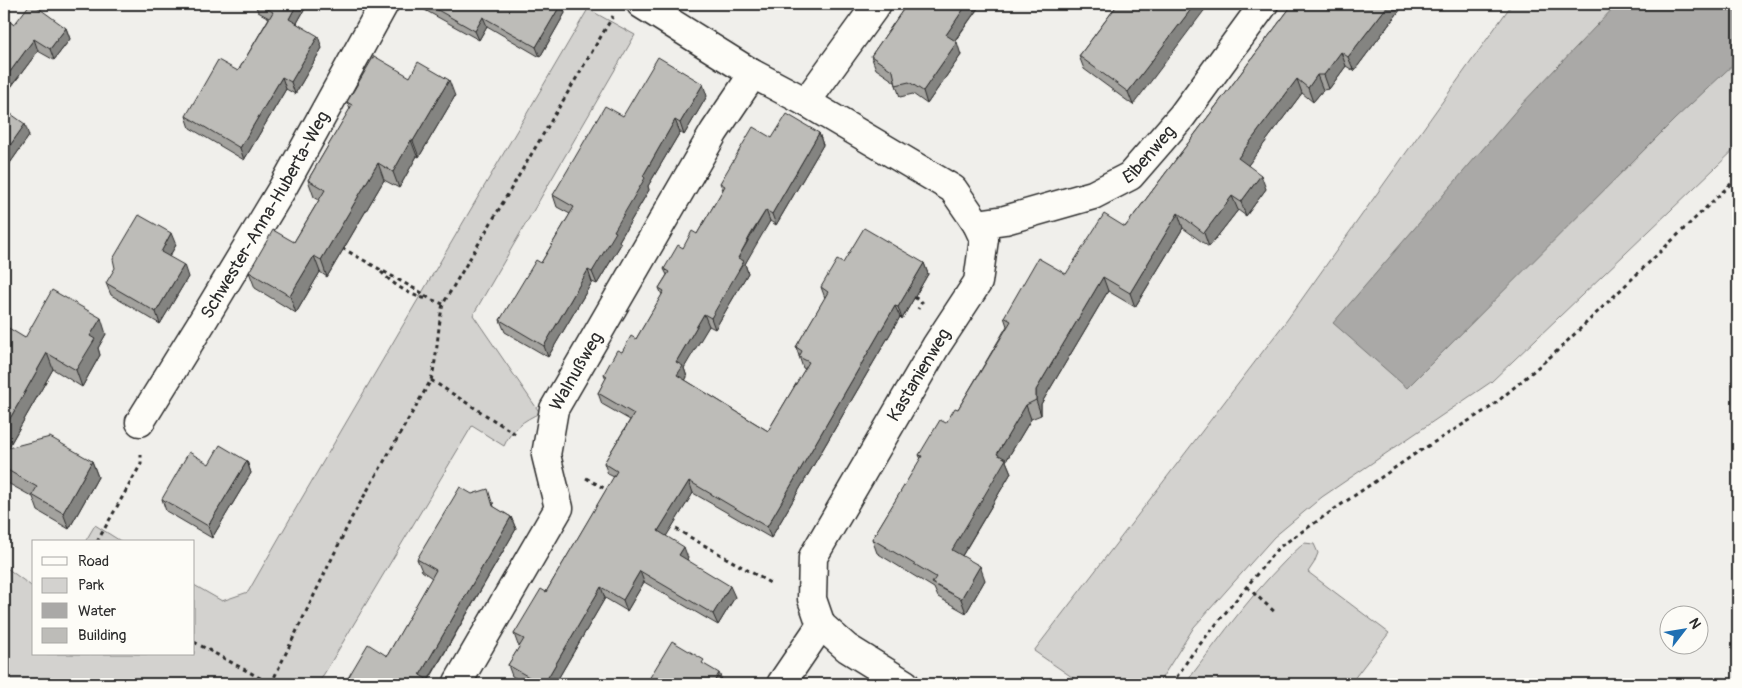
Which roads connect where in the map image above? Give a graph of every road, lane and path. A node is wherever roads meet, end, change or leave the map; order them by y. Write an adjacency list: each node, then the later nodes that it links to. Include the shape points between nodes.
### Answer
1 (384, 4): 14 (street, Schwester-Anna-Huberta-Weg, via 277,197)
2 (877, 4): 6 (street)
3 (1264, 4): 8 (street, Eibenweg, via 1182,116 1130,176 1093,195 1005,220)
4 (629, 7): 5 (street, Kastanienweg); 12 (path, via 609,22)
5 (753, 74): 6 (street, Kastanienweg); 25 (street, Walnußweg, via 714,132 554,409 546,455 559,508)
6 (806, 102): 8 (street, Kastanienweg, via 953,189)
7 (1738, 177): 21 (path, via 1558,351 1491,407 1415,454 1278,548)
8 (977, 224): 23 (street, Kastanienweg, via 984,238 978,282 936,346 813,557 812,599)
9 (337, 246): 12 (path, via 420,298)
10 (914, 297): 11 (path)
11 (922, 302)
12 (443, 304): 13 (path)
13 (431, 380): 15 (path); 26 (path, via 352,517)
14 (140, 422): 19 (path, via 141,464)
15 (514, 433)
16 (593, 482): 17 (path)
17 (615, 494)
18 (664, 522): 20 (path)
19 (98, 540)
20 (770, 583)
21 (1247, 587): 22 (path); 29 (path, via 1192,654)
22 (1276, 613)
23 (821, 625): 27 (street); 28 (street, Kastanienweg, via 847,648)
24 (195, 643): 26 (path)
25 (458, 682)
26 (271, 684)
27 (781, 684)
28 (904, 684)
29 (1172, 684)

